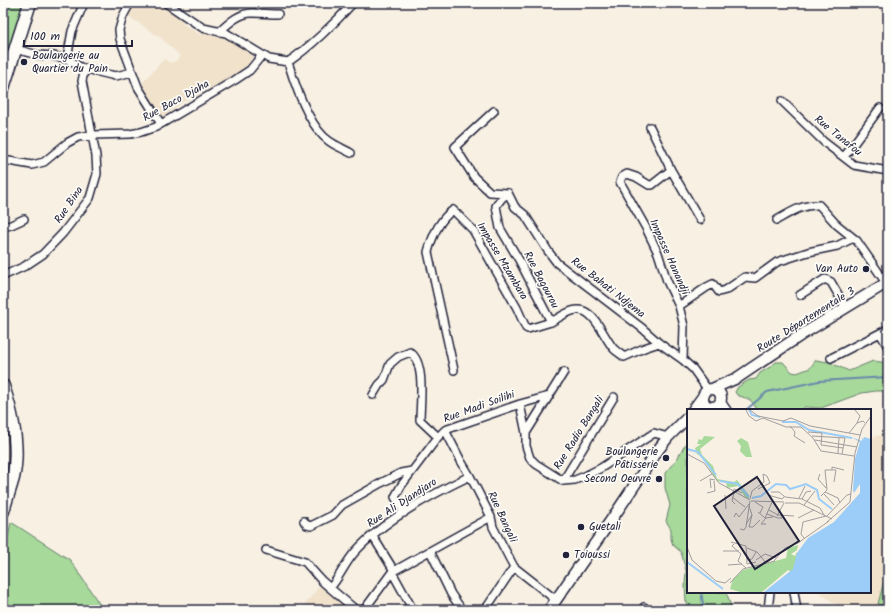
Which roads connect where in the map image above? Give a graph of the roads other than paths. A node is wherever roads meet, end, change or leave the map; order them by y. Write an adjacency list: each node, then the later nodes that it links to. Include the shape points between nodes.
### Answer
1 (30, 3): 8 (main road)
2 (84, 3): 10 (street, via 72,31)
3 (130, 3): 13 (street, via 119,30)
4 (166, 3): 7 (street, via 203,28)
5 (353, 3): 11 (street)
6 (278, 14): 7 (street, via 252,13 236,17)
7 (219, 32): 9 (street, via 230,34)
8 (15, 49): 10 (street); 14 (main road)
9 (262, 55): 11 (street, via 269,59); 18 (street, Rue Baco Djaha, via 250,70)
10 (67, 59): 12 (street)
11 (288, 62): 21 (street, via 317,130 329,141)
12 (85, 68): 13 (street, via 116,76); 20 (street, Rue Bina, via 82,81)
13 (132, 72): 18 (street, via 138,87)
14 (3, 88)
15 (782, 101): 22 (street, Rue Tanafou, via 824,142)
16 (880, 108): 22 (street)
17 (494, 111): 26 (street, via 455,147 474,177 490,192)
18 (161, 124): 20 (street, Rue Baco Djaha, via 141,132)
19 (650, 127): 24 (street)
20 (93, 134): 23 (street, Rue Baco Djaha, via 78,137 67,143 44,162 32,165); 32 (street, Rue Bina, via 97,174 90,198 48,250 26,266)
21 (352, 153)
22 (844, 157): 25 (street, Rue Tanafou, via 854,165)
23 (3, 160)
24 (671, 170): 28 (street); 35 (street, Impasse Hanandji, via 652,185 627,174 620,182 646,228)
25 (888, 171)
26 (508, 193): 37 (street, Rue Bagourou, via 496,206 500,228); 40 (street, Rue Bahati Ndjema, via 515,207 525,215 557,263)
27 (24, 219): 30 (street)
28 (700, 220)
29 (777, 220): 31 (street, via 797,208 819,205)
30 (3, 227)
31 (853, 238): 33 (street); 35 (street, via 837,246 777,262 759,275 745,278 726,290 719,292 713,284)
32 (3, 276)
33 (887, 282): 36 (main road, Route Départementale 3)
34 (800, 295): 36 (street, via 825,279 831,282)
35 (680, 306): 43 (street, Impasse Hanandji, via 684,326)
36 (846, 308): 46 (main road, Route Départementale 3)
37 (551, 322): 40 (street, Rue Bagourou, via 575,310 582,310 593,317 615,351 624,357); 44 (street, Impasse Mzambara, via 526,328 473,230 453,210 437,229 428,252)
38 (888, 329): 39 (street)
39 (880, 333): 41 (street); 42 (street)
40 (659, 344): 43 (street, Rue Bahati Ndjema)
41 (888, 346)
42 (831, 358)
43 (683, 360): 48 (street, Rue Bahati Ndjema)
44 (454, 370)
45 (564, 372): 50 (street)
46 (737, 378): 48 (main road, Route Départementale 3); 53 (main road, Route Départementale 3)
47 (3, 386): 62 (main road, via 15,432)
48 (708, 391): 53 (main road, via 704,400); 53 (main road, via 717,390); 55 (main road, Route Départementale 3)
49 (373, 395): 60 (street, via 384,380 390,364 410,352 416,357 421,381 420,420)
50 (549, 396): 52 (street, Rue Madi Soilihi); 59 (street)
51 (614, 397): 65 (street, Rue Radio Bangali)
52 (520, 404): 58 (street, Rue Madi Soilihi); 59 (street)
53 (714, 405): 56 (street)
54 (3, 408): 62 (main road)
55 (694, 409)
56 (724, 409)
57 (687, 418): 61 (main road)
58 (445, 430): 60 (street, Rue Madi Soilihi); 64 (street, Rue Bangali)
59 (526, 433): 65 (street, via 526,446 530,458)
60 (438, 437): 63 (street, Rue Madi Soilihi)
61 (668, 437): 65 (street, via 654,433 601,468 576,480); 78 (main road)
62 (15, 447): 66 (main road, via 13,478)
63 (412, 471): 67 (street, Rue Madi Soilihi, via 395,497); 69 (street, via 401,473 342,505 333,516 311,526)
64 (470, 476): 67 (street, Rue Ali Djandjaro, via 438,491); 68 (street, Rue Bangali)
65 (563, 480)
66 (3, 511)
67 (404, 513): 70 (street, Rue Ali Djandjaro)
68 (491, 517): 72 (street); 73 (street, Rue Bangali, via 493,527)
69 (304, 521)
70 (372, 535): 74 (street, via 393,569); 75 (street, Rue Ali Djandjaro, via 354,554)
71 (266, 550): 75 (street, via 305,562)
72 (430, 551): 74 (street); 82 (street)
73 (514, 567): 78 (street, Rue Bangali); 83 (street)
74 (392, 572): 80 (street); 81 (street)
75 (330, 588): 79 (street)
76 (770, 593): 85 (street)
77 (794, 593): 86 (street)
78 (556, 600): 84 (main road)
79 (356, 610)
80 (364, 610)
81 (413, 610)
82 (462, 610)
83 (485, 610)
84 (549, 610)
85 (768, 610)
86 (797, 610)

